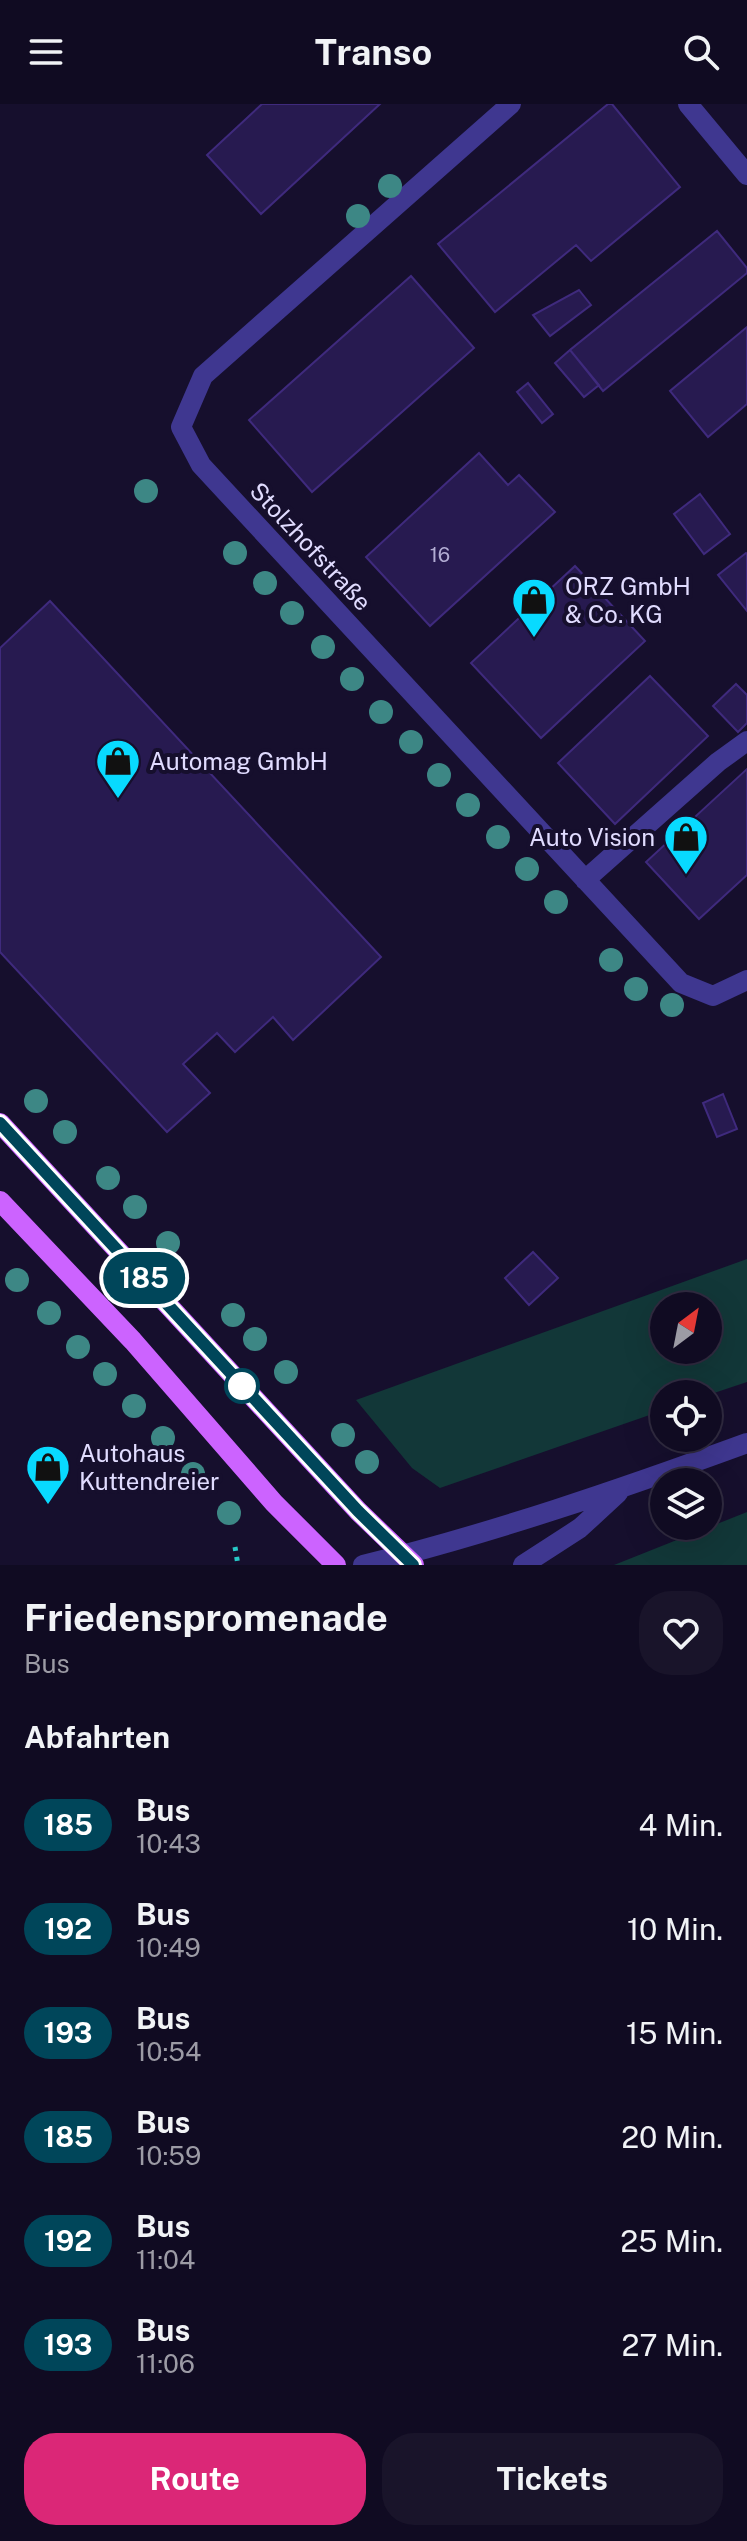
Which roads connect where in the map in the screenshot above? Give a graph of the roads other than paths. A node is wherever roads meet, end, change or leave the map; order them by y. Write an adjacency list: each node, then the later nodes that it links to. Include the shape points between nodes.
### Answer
1 (511, 104): 5 (street, Stolzhofstraße, via 203,376 181,427 201,465)
2 (688, 104): 3 (street)
3 (747, 175)
4 (747, 741): 5 (street)
5 (585, 880): 6 (street, Stolzhofstraße, via 681,983 713,996)
6 (747, 980)
7 (0, 1123): 11 (main road)
8 (0, 1201): 12 (main road)
9 (747, 1443): 10 (street)
10 (624, 1488): 11 (street); 14 (street, via 580,1528)
11 (408, 1560): 13 (street)
12 (336, 1565)
13 (363, 1565)
14 (523, 1565)

